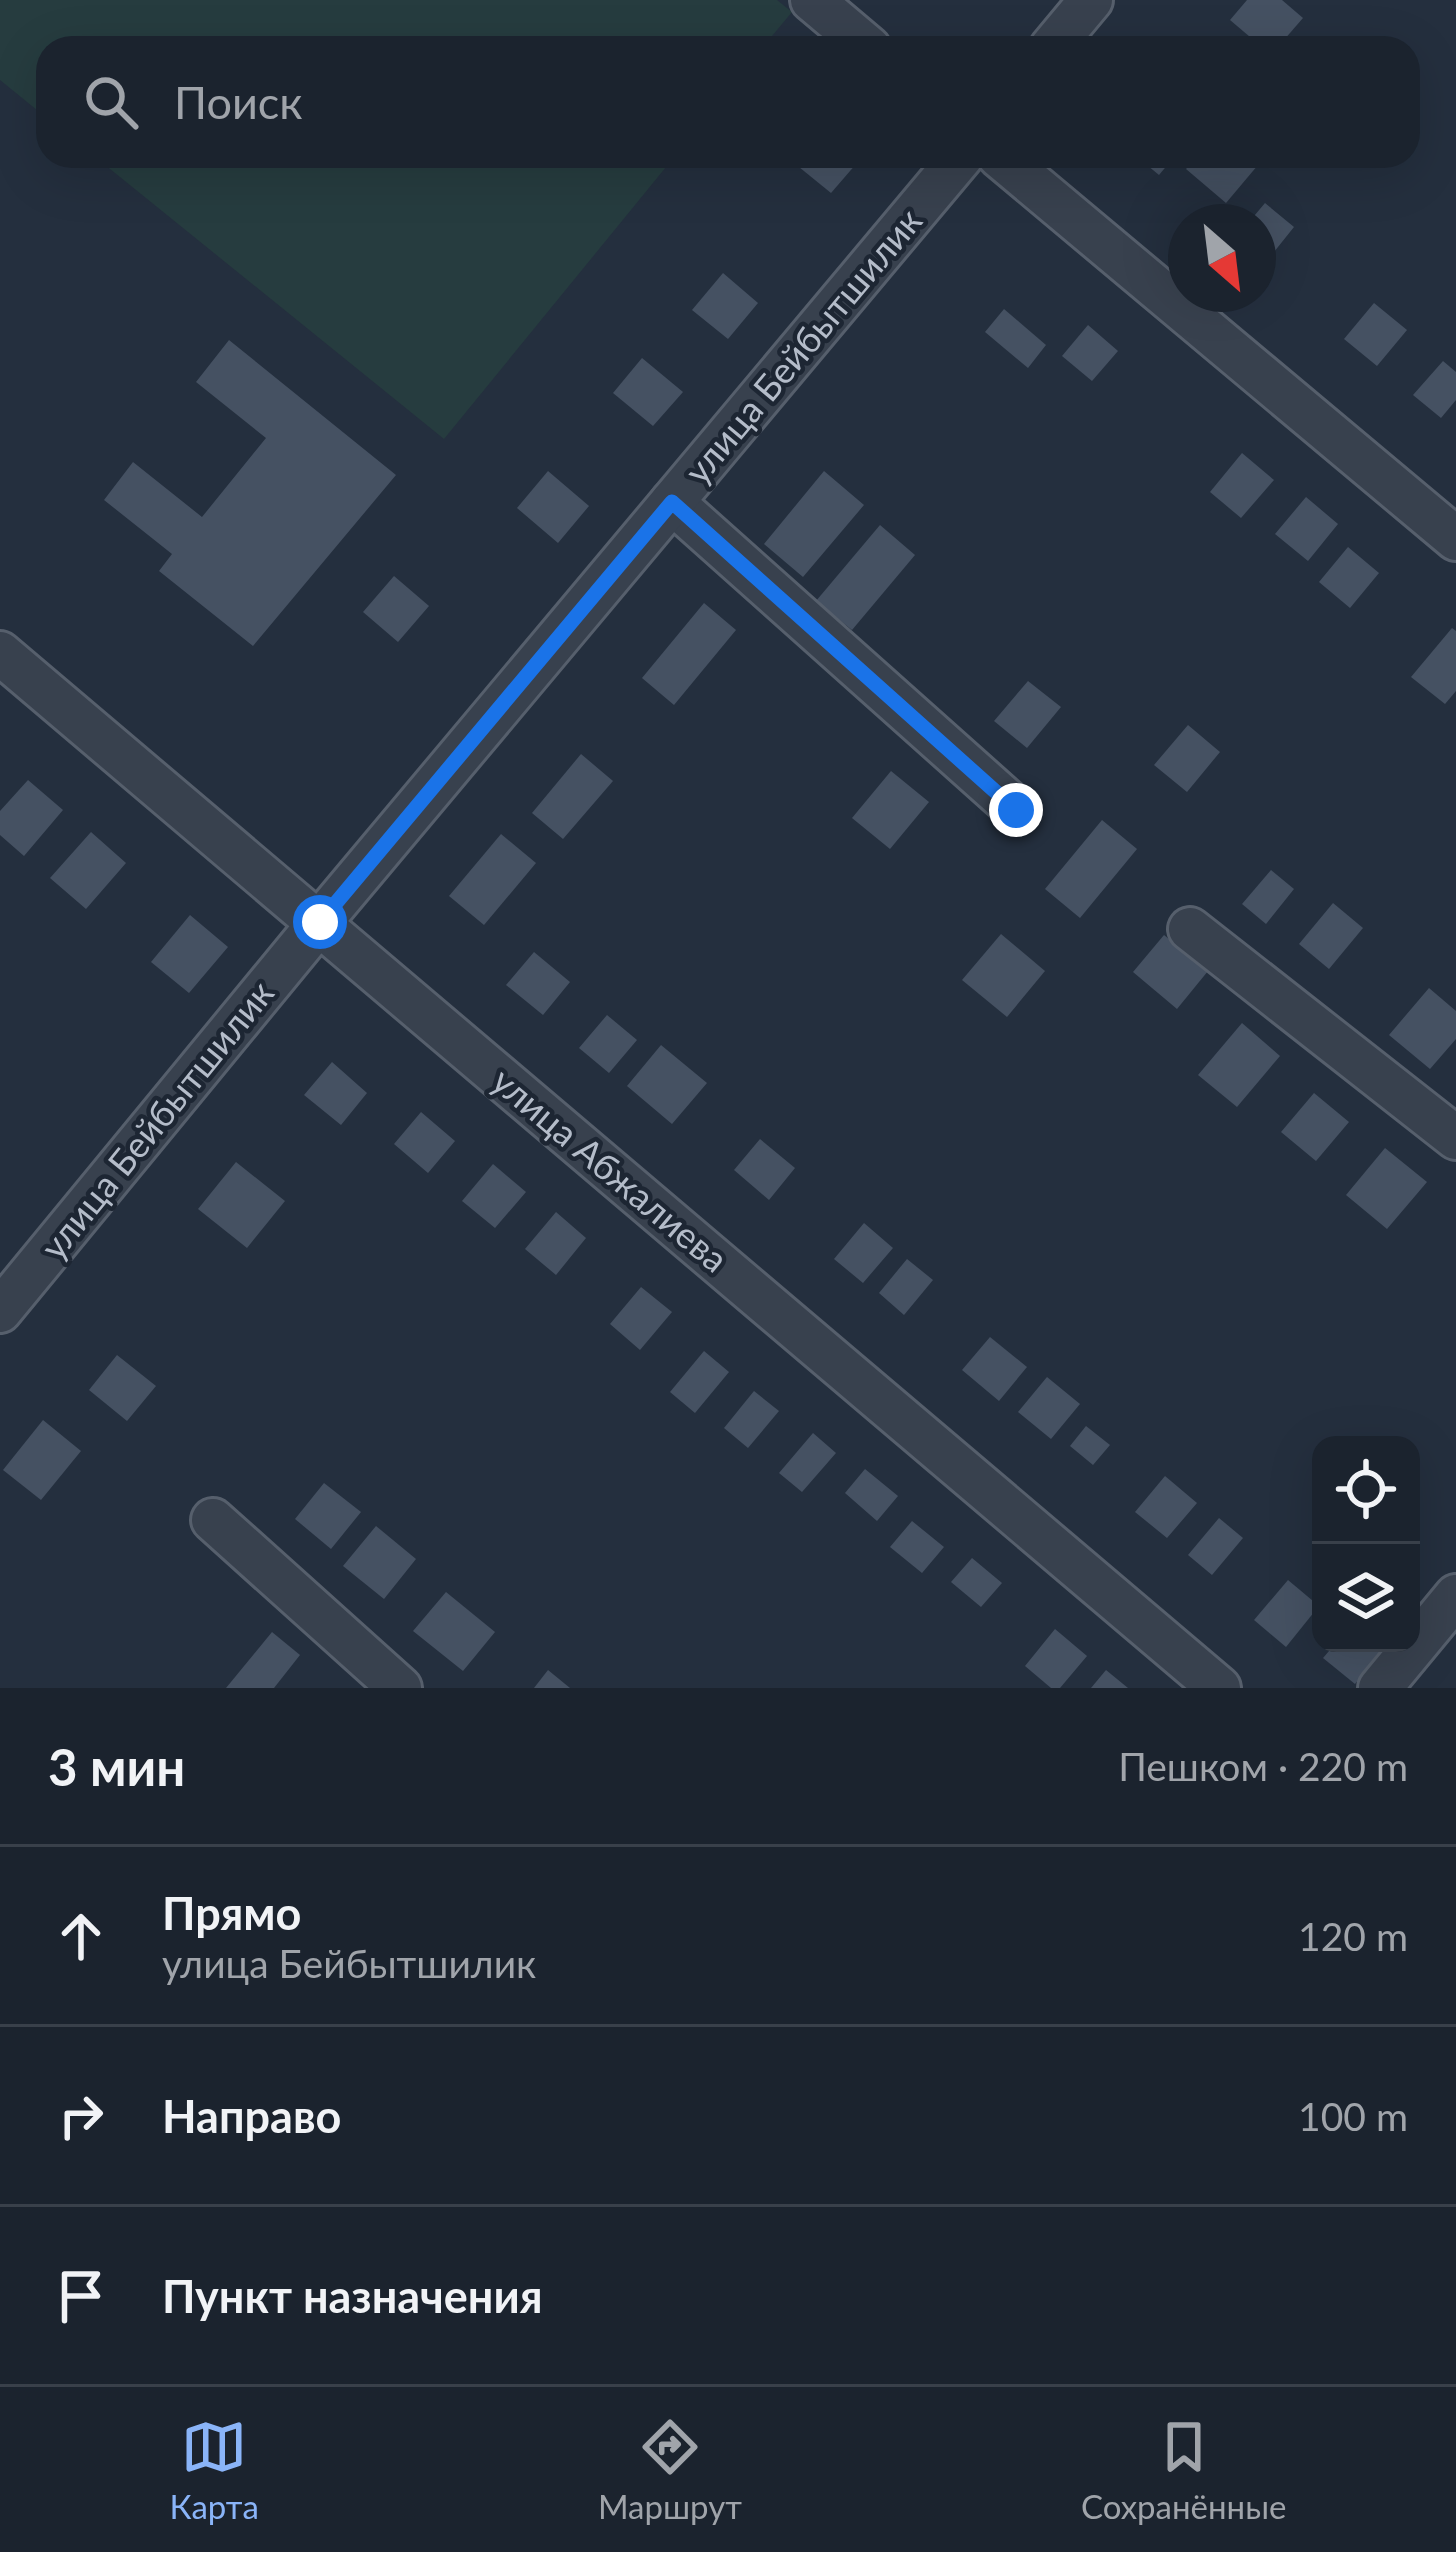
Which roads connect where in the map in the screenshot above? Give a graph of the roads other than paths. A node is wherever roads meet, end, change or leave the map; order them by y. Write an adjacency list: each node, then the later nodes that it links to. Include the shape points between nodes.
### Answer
1 (812, 0): 3 (street)
2 (1091, 0): 4 (street)
3 (855, 36)
4 (1061, 36)
5 (952, 168): 7 (street, улица Бейбытшилик)
6 (1013, 168): 8 (street)
7 (672, 502): 10 (street); 11 (street, улица Бейбытшилик)
8 (1456, 539)
9 (0, 653): 11 (street, улица Абжалиева)
10 (1016, 810)
11 (320, 922): 14 (street, улица Бейбытшилик); 18 (street, улица Абжалиева)
12 (1190, 929): 13 (street)
13 (1456, 1138)
14 (0, 1312)
15 (213, 1520): 17 (street)
16 (1456, 1596): 19 (street)
17 (400, 1688)
18 (1219, 1688)
19 (1380, 1688)

